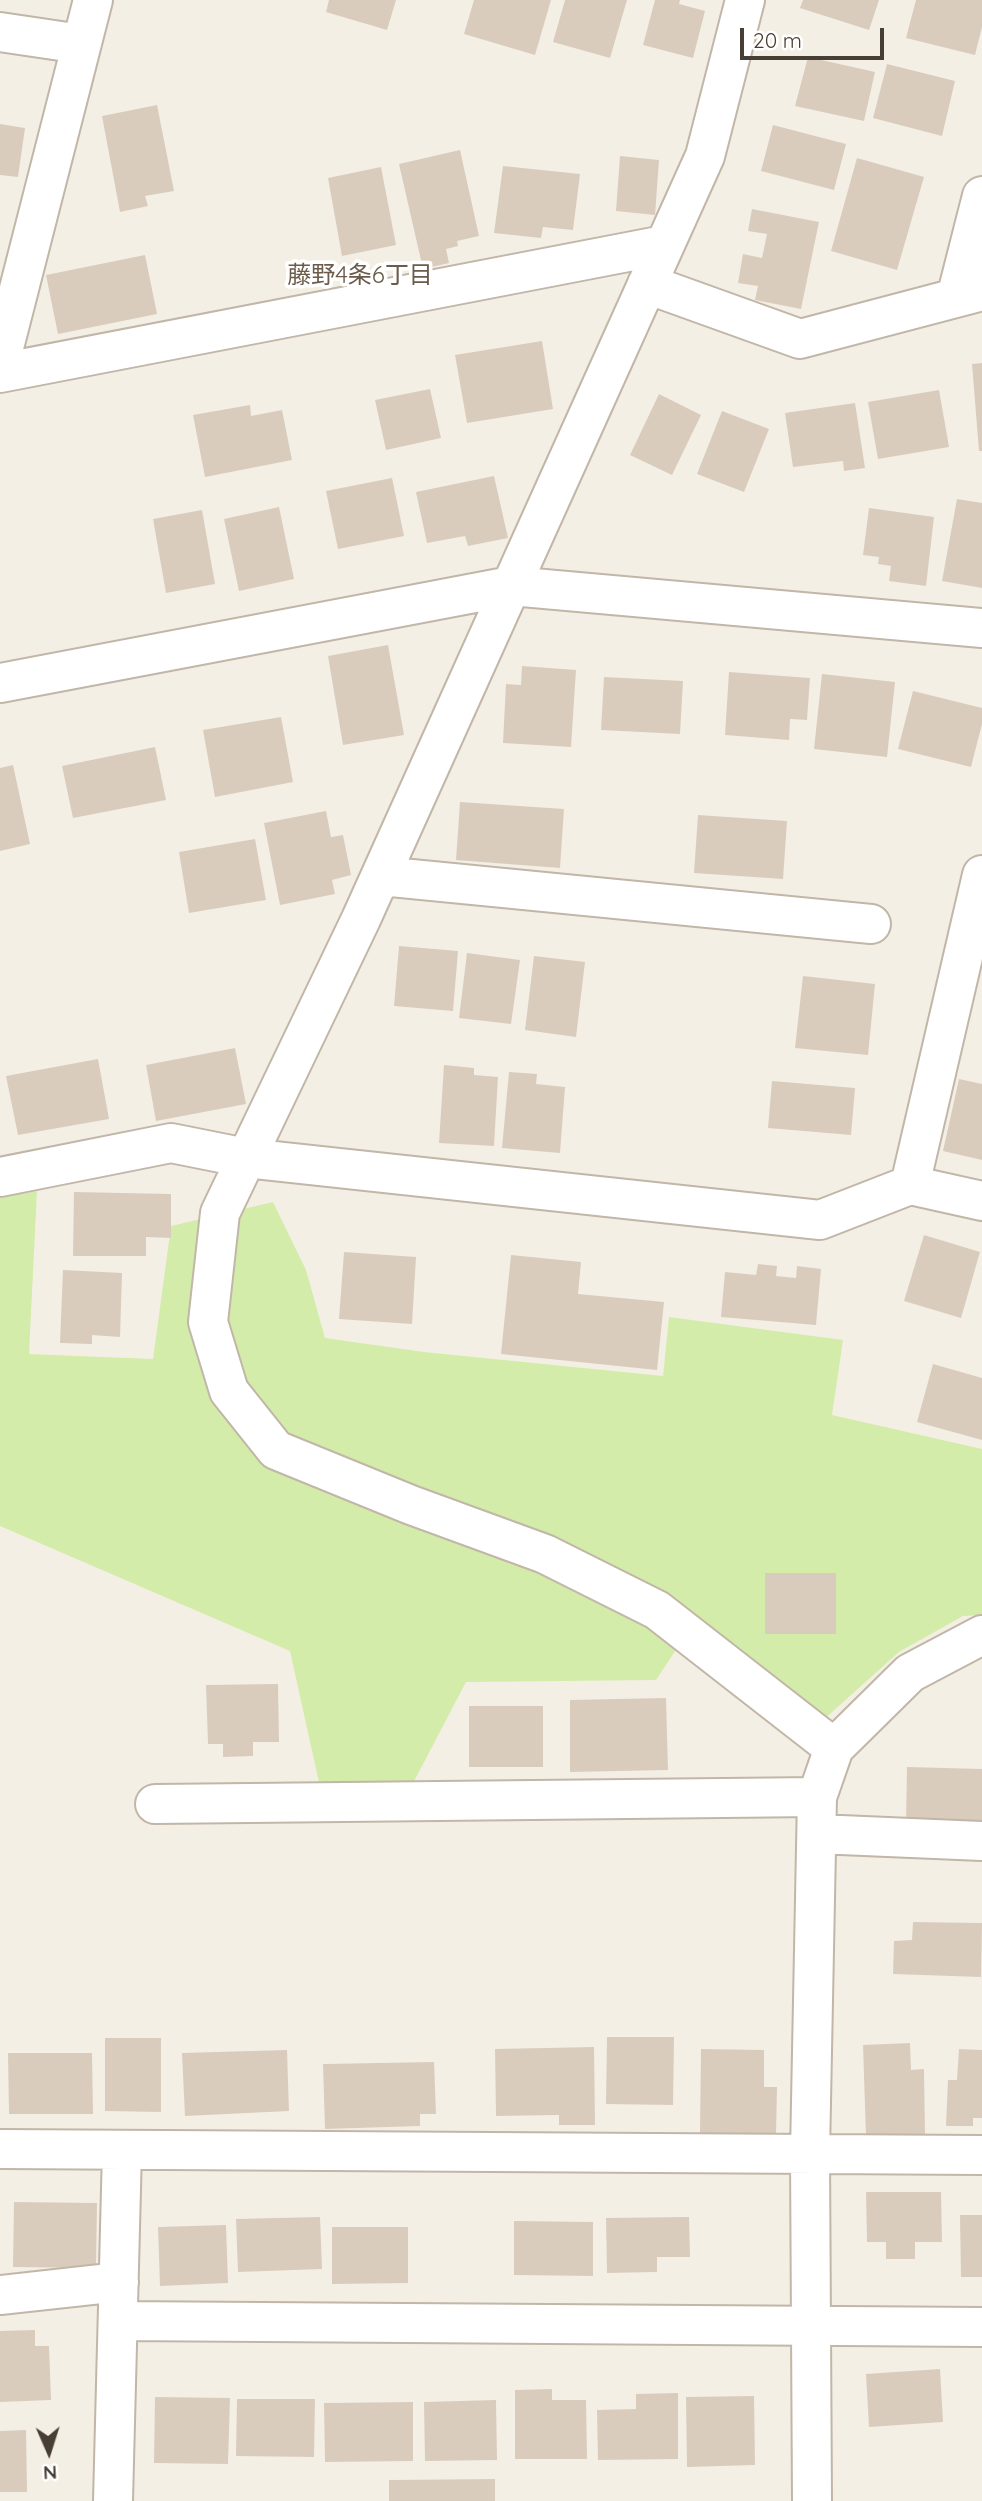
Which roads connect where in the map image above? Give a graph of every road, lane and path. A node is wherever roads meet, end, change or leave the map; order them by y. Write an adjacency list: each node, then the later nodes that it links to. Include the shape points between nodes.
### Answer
1 (93, 0): 4 (street)
2 (745, 0): 6 (street, via 705,156)
3 (0, 32): 4 (street)
4 (81, 44): 9 (street)
5 (982, 196): 8 (street)
6 (664, 244): 7 (street); 11 (street)
7 (647, 284): 8 (street, via 800,339); 12 (street)
8 (969, 295)
9 (5, 320): 10 (street)
10 (0, 363)
11 (0, 373)
12 (511, 586): 13 (street); 14 (street); 16 (street)
13 (982, 628)
14 (0, 683)
15 (982, 875): 20 (street)
16 (380, 876): 17 (street); 18 (street)
17 (870, 924)
18 (246, 1158): 19 (street, via 171,1143); 20 (street, via 820,1220); 23 (street, via 220,1213 208,1322 229,1391 276,1450 545,1554 657,1610)
19 (0, 1177)
20 (911, 1185): 21 (street)
21 (982, 1201)
22 (982, 1635): 23 (street, via 910,1673)
23 (834, 1748): 24 (street)
24 (817, 1797): 25 (street); 26 (street)
25 (155, 1804)
26 (817, 1834): 27 (street); 30 (street)
27 (982, 1841)
28 (0, 2149): 29 (street)
29 (121, 2150): 30 (street); 32 (street)
30 (810, 2153): 31 (street); 35 (street)
31 (982, 2155)
32 (118, 2283): 33 (street); 34 (street)
33 (0, 2295)
34 (118, 2322): 35 (street); 37 (street)
35 (810, 2324): 36 (street); 38 (street)
36 (982, 2327)
37 (113, 2501)
38 (812, 2501)

